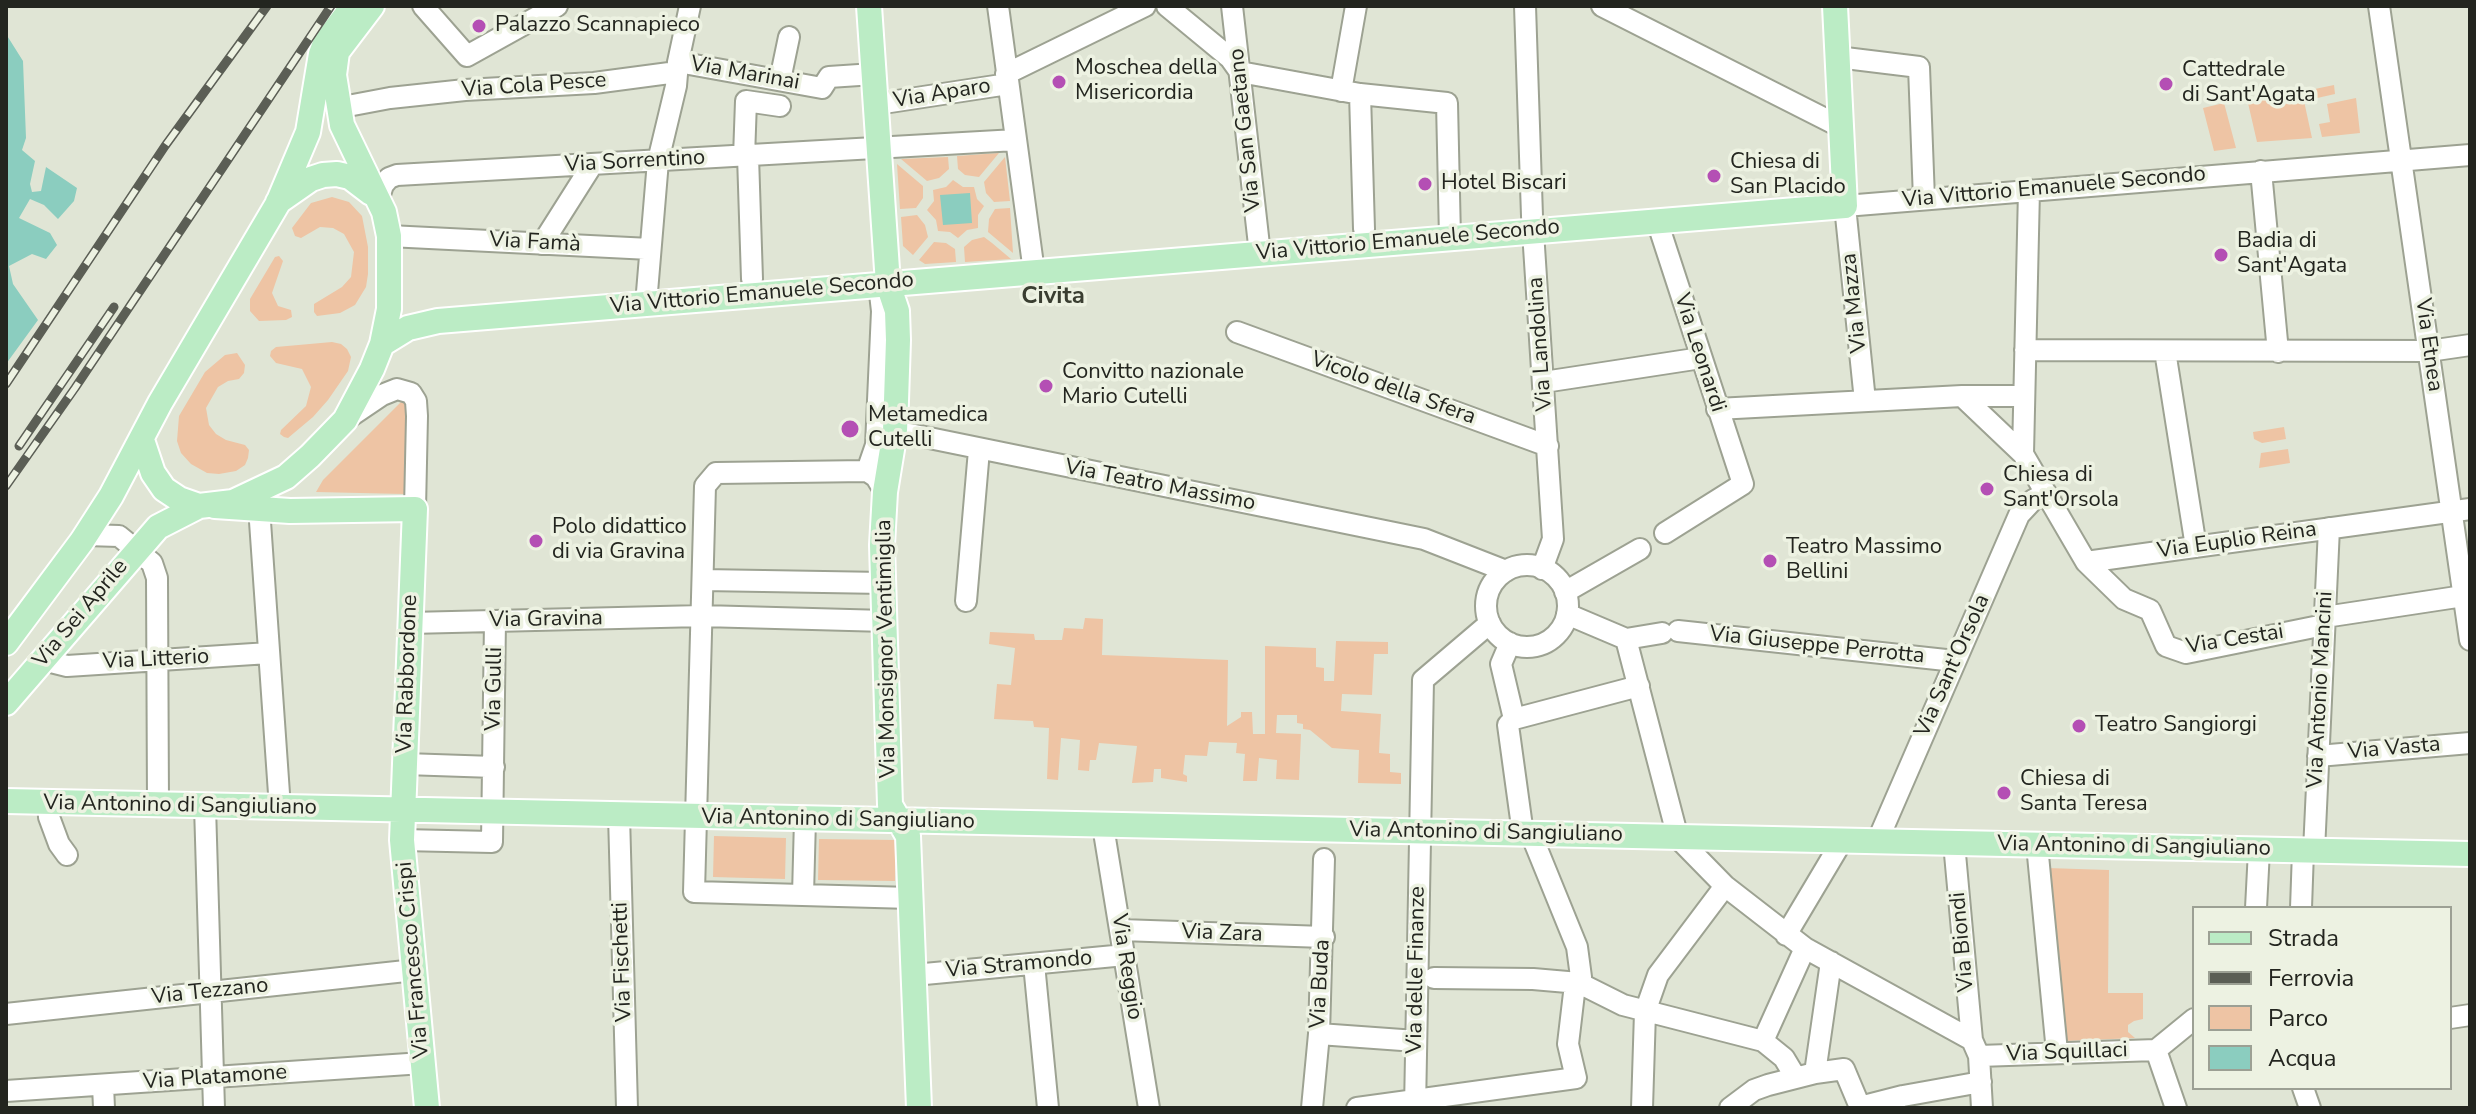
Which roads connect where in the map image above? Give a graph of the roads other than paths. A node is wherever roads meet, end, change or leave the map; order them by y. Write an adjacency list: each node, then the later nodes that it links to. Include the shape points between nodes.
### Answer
1 (353, 6): 43 (main road, Via Sei Aprile, via 325,43 308,132)
2 (372, 6): 30 (main road, via 337,52)
3 (423, 6): 19 (street)
4 (557, 6): 19 (street)
5 (690, 6): 21 (street)
6 (870, 6): 23 (main road, Via Monsignor Ventimiglia)
7 (999, 6): 24 (street)
8 (1145, 6): 24 (street, Via Aparo)
9 (1167, 6): 17 (street)
10 (1342, 6): 11 (street)
11 (1356, 6): 27 (street)
12 (1525, 6): 47 (street, Via Landolina)
13 (1602, 6): 31 (street)
14 (1835, 6): 20 (main road)
15 (2379, 6): 38 (street, Via Etnea)
16 (1233, 14): 17 (street); 22 (street, Via San Gaetano)
17 (1192, 25): 22 (street)
18 (789, 37): 25 (street)
19 (467, 56): 26 (street)
20 (1837, 57): 31 (main road); 41 (street, via 1919,67)
21 (678, 67): 25 (street, Via Marinai); 26 (street, Via Cola Pesce, via 594,83); 36 (street)
22 (1240, 72): 27 (street); 52 (street, Via San Gaetano)
23 (874, 74): 25 (street, Via Marinai, via 829,77 822,88); 28 (main road, Via Monsignor Ventimiglia)
24 (1007, 79): 28 (street, Via Aparo); 32 (street)
25 (780, 80)
26 (465, 90): 30 (street, Via Cola Pesce)
27 (1351, 93): 46 (street); 49 (street, via 1447,103)
28 (877, 104): 33 (main road, Via Monsignor Ventimiglia)
29 (780, 106): 35 (street, via 746,101)
30 (337, 108): 42 (main road)
31 (1841, 127): 44 (main road)
32 (1015, 136): 33 (street, Via Sorrentino); 53 (street)
33 (874, 147): 35 (street, Via Sorrentino); 55 (main road, Via Monsignor Ventimiglia)
34 (2470, 155): 38 (street)
35 (746, 156): 36 (street, Via Sorrentino); 54 (street)
36 (658, 161): 37 (street, Via Sorrentino); 51 (street)
37 (592, 165): 42 (street, Via Sorrentino, via 406,174 389,178); 50 (street)
38 (2403, 169): 39 (street, Via Vittorio Emanuele Secondo, via 2379,162); 62 (street, Via Etnea)
39 (2261, 171): 40 (street, Via Vittorio Emanuele Secondo); 63 (street)
40 (2029, 190): 41 (street, Via Vittorio Emanuele Secondo); 60 (street)
41 (1924, 199): 44 (street, Via Vittorio Emanuele Secondo)
42 (378, 201): 43 (main road, via 365,185 337,174 311,179); 48 (main road)
43 (278, 203): 72 (main road, Via Sei Aprile)
44 (1845, 206): 45 (main road, Via Vittorio Emanuele Secondo); 68 (street, Via Mazza)
45 (1657, 221): 47 (main road, Via Vittorio Emanuele Secondo); 64 (street, Via Leonardi)
46 (1364, 229)
47 (1533, 231): 49 (main road, Via Vittorio Emanuele Secondo); 65 (street, Via Landolina)
48 (389, 236): 50 (street, Via Famà); 58 (main road, via 389,309)
49 (1450, 238): 52 (main road, Via Vittorio Emanuele Secondo)
50 (542, 244): 51 (street, Via Famà)
51 (650, 249): 56 (street)
52 (1260, 254): 53 (main road, Via Vittorio Emanuele Secondo)
53 (1034, 272): 55 (main road, Via Vittorio Emanuele Secondo)
54 (752, 279)
55 (884, 284): 56 (main road, Via Vittorio Emanuele Secondo); 71 (main road, Via Monsignor Ventimiglia, via 897,311)
56 (646, 304): 58 (main road, Via Vittorio Emanuele Secondo, via 438,321 408,328)
57 (1237, 332): 73 (street, Vicolo della Sfera)
58 (382, 344): 70 (main road)
59 (2470, 345): 62 (street)
60 (2025, 350): 61 (street); 66 (street)
61 (2165, 351): 63 (street); 86 (street)
62 (2429, 351): 63 (street); 82 (street, Via Etnea)
63 (2278, 352)
64 (1701, 358): 65 (street); 69 (street, Via Leonardi)
65 (1544, 382): 73 (street, Via Landolina)
66 (2024, 389): 67 (street); 75 (street)
67 (1962, 396): 68 (street); 75 (street)
68 (1865, 401): 69 (street)
69 (1717, 409): 84 (street, Via Leonardi, via 1743,484)
70 (345, 420): 79 (main road); 81 (street, via 382,395 397,389 411,393 417,416)
71 (886, 438): 74 (street, Via Teatro Massimo); 76 (street); 77 (main road, Via Monsignor Ventimiglia)
72 (142, 440): 80 (main road, via 164,489); 85 (main road, Via Sei Aprile)
73 (1548, 446): 90 (street, Via Landolina, via 1553,539)
74 (979, 450): 91 (street, Via Teatro Massimo, via 1424,539); 96 (street)
75 (2023, 454): 78 (street, Via Cestai)
76 (867, 471): 77 (street); 92 (street, via 716,473 705,486)
77 (885, 492): 93 (main road, Via Monsignor Ventimiglia)
78 (2042, 495): 89 (street, Via Cestai); 111 (street, Via Sant'Orsola, via 2019,515)
79 (258, 501): 80 (main road, Via Sei Aprile); 81 (main road); 108 (street)
80 (207, 506): 87 (main road, Via Sei Aprile, via 158,527)
81 (415, 509): 102 (main road, Via Rabbordone)
82 (2458, 515): 83 (street, Via Euplio Reina); 95 (street, Via Etnea)
83 (2329, 528): 86 (street, Via Euplio Reina); 101 (street, Via Antonio Mancini)
84 (1665, 533)
85 (86, 535): 87 (street, via 119,536); 105 (main road, Via Sei Aprile)
86 (2196, 547): 89 (street, Via Euplio Reina)
87 (137, 549): 109 (main road, Via Sei Aprile); 110 (street, via 152,563 157,578)
88 (1640, 549): 94 (street)
89 (2086, 562): 101 (street, Via Cestai, via 2124,599 2150,610 2166,646 2186,653)
90 (1542, 569): 91 (street, via 1528,565); 94 (street)
91 (1506, 571): 103 (street, via 1490,587)
92 (703, 580): 93 (street); 98 (street)
93 (884, 583): 100 (main road, Via Monsignor Ventimiglia)
94 (1565, 592): 97 (street)
95 (2467, 595): 101 (street, Via Cestai); 104 (street, Via Etnea)
96 (966, 601)
97 (1567, 614): 106 (street, via 1546,642); 107 (street)
98 (695, 620): 99 (street, Via Gravina); 100 (street, Via Gravina); 127 (street)
99 (495, 621): 102 (street, Via Gravina); 117 (street, Via Gulli)
100 (886, 621): 129 (main road, Via Monsignor Ventimiglia, via 890,805)
101 (2324, 621): 116 (street, Via Antonio Mancini)
102 (410, 623): 118 (main road, Via Rabbordone)
103 (1490, 623): 106 (street); 131 (street, Via delle Finanze, via 1423,680)
104 (2470, 640)
105 (6, 643)
106 (1510, 643): 114 (street, via 1501,664)
107 (1628, 646): 111 (street, Via Giuseppe Perrotta, via 1670,632); 112 (street)
108 (269, 653): 110 (street, Via Litterio); 123 (street)
109 (43, 660): 110 (street, Via Litterio, via 67,666); 113 (main road, Via Sei Aprile)
110 (159, 661): 121 (street)
111 (1955, 661): 136 (street, Via Sant'Orsola)
112 (1639, 686): 114 (street); 133 (street)
113 (6, 703)
114 (1514, 719): 132 (street, via 1508,725)
115 (2470, 743): 116 (street, Via Vasta)
116 (2318, 756): 140 (street, Via Antonio Mancini)
117 (494, 762): 118 (street); 125 (street, Via Gulli)
118 (405, 764): 124 (main road, Via Rabbordone)
119 (6, 801): 120 (main road, Via Antonino di Sangiuliano)
120 (48, 802): 121 (main road, Via Antonino di Sangiuliano); 142 (street)
121 (158, 805): 122 (main road, Via Antonino di Sangiuliano)
122 (205, 806): 123 (main road, Via Antonino di Sangiuliano); 160 (street)
123 (280, 808): 124 (main road, Via Antonino di Sangiuliano)
124 (403, 811): 125 (main road, Via Antonino di Sangiuliano); 134 (main road, Via Francesco Crispi)
125 (498, 813): 126 (main road, Via Antonino di Sangiuliano); 134 (street, via 492,842)
126 (619, 815): 127 (main road, Via Antonino di Sangiuliano); 181 (street, Via Fischetti)
127 (696, 817): 128 (main road, Via Antonino di Sangiuliano); 145 (street, via 694,892)
128 (805, 819): 129 (main road, Via Antonino di Sangiuliano); 145 (street)
129 (901, 821): 130 (main road, Via Antonino di Sangiuliano); 146 (main road, Via Monsignor Ventimiglia, via 908,836)
130 (1103, 826): 131 (main road, Via Antonino di Sangiuliano); 149 (street, Via Reggio)
131 (1419, 832): 132 (main road, Via Antonino di Sangiuliano); 165 (street, Via delle Finanze)
132 (1527, 834): 133 (main road, Via Antonino di Sangiuliano); 159 (street, via 1577,947)
133 (1678, 838): 135 (main road, Via Antonino di Sangiuliano); 144 (street)
134 (402, 840): 156 (main road, Via Francesco Crispi)
135 (1842, 841): 136 (main road, Via Antonino di Sangiuliano); 150 (street)
136 (1877, 842): 137 (main road, Via Antonino di Sangiuliano)
137 (1954, 843): 138 (main road, Via Antonino di Sangiuliano); 167 (street, Via Biondi)
138 (2037, 845): 139 (main road, Via Antonino di Sangiuliano); 169 (street)
139 (2259, 850): 140 (main road, Via Antonino di Sangiuliano); 147 (street)
140 (2308, 851): 141 (main road, Via Antonino di Sangiuliano); 148 (street, Via Antonio Mancini)
141 (2470, 854)
142 (67, 855)
143 (1324, 859): 151 (street, Via Buda)
144 (1725, 886): 150 (street); 161 (street, via 1658,975)
145 (803, 895): 146 (street)
146 (911, 898): 157 (main road, Via Monsignor Ventimiglia)
147 (2256, 906)
148 (2301, 906)
149 (1121, 930): 151 (street, Via Zara); 153 (street, Via Reggio)
150 (1786, 935): 152 (street)
151 (1324, 937): 164 (street, Via Buda)
152 (1805, 948): 154 (street); 166 (street)
153 (1125, 955): 155 (street, Via Stramondo); 184 (street, Via Reggio)
154 (1831, 962): 167 (street); 171 (street)
155 (1034, 964): 157 (street, Via Stramondo); 183 (street)
156 (415, 970): 160 (street, Via Tezzano); 170 (main road, Via Francesco Crispi)
157 (914, 975): 182 (main road, Via Monsignor Ventimiglia)
158 (1434, 978): 159 (street)
159 (1579, 983): 161 (street); 176 (street, via 1568,1044 1576,1078)
160 (211, 992): 162 (street, Via Tezzano); 172 (street)
161 (1645, 1012): 166 (street); 187 (street)
162 (6, 1014)
163 (2192, 1021): 168 (street)
164 (1319, 1034): 165 (street); 185 (street, Via Buda)
165 (1416, 1041): 177 (street, Via delle Finanze)
166 (1772, 1048): 171 (street)
167 (1976, 1048): 169 (street, Via Squillaci); 173 (street, Via Biondi)
168 (2156, 1050): 169 (street, Via Squillaci); 190 (street)
169 (2057, 1052)
170 (423, 1063): 172 (street, Via Platamone); 180 (main road, Via Francesco Crispi)
171 (1809, 1072): 173 (street, via 1844,1069 1860,1107); 188 (street, via 1754,1090)
172 (213, 1078): 174 (street, Via Platamone); 179 (street)
173 (1981, 1082): 189 (street, Via Biondi)
174 (103, 1085): 175 (street, Via Platamone); 178 (street)
175 (6, 1091)
176 (1497, 1099): 177 (street)
177 (1415, 1104): 186 (street)
178 (104, 1108)
179 (214, 1108)
180 (427, 1108)
181 (627, 1108)
182 (919, 1108)
183 (1048, 1108)
184 (1149, 1108)
185 (1312, 1108)
186 (1357, 1108)
187 (1642, 1108)
188 (1730, 1108)
189 (1982, 1108)
190 (2176, 1108)

